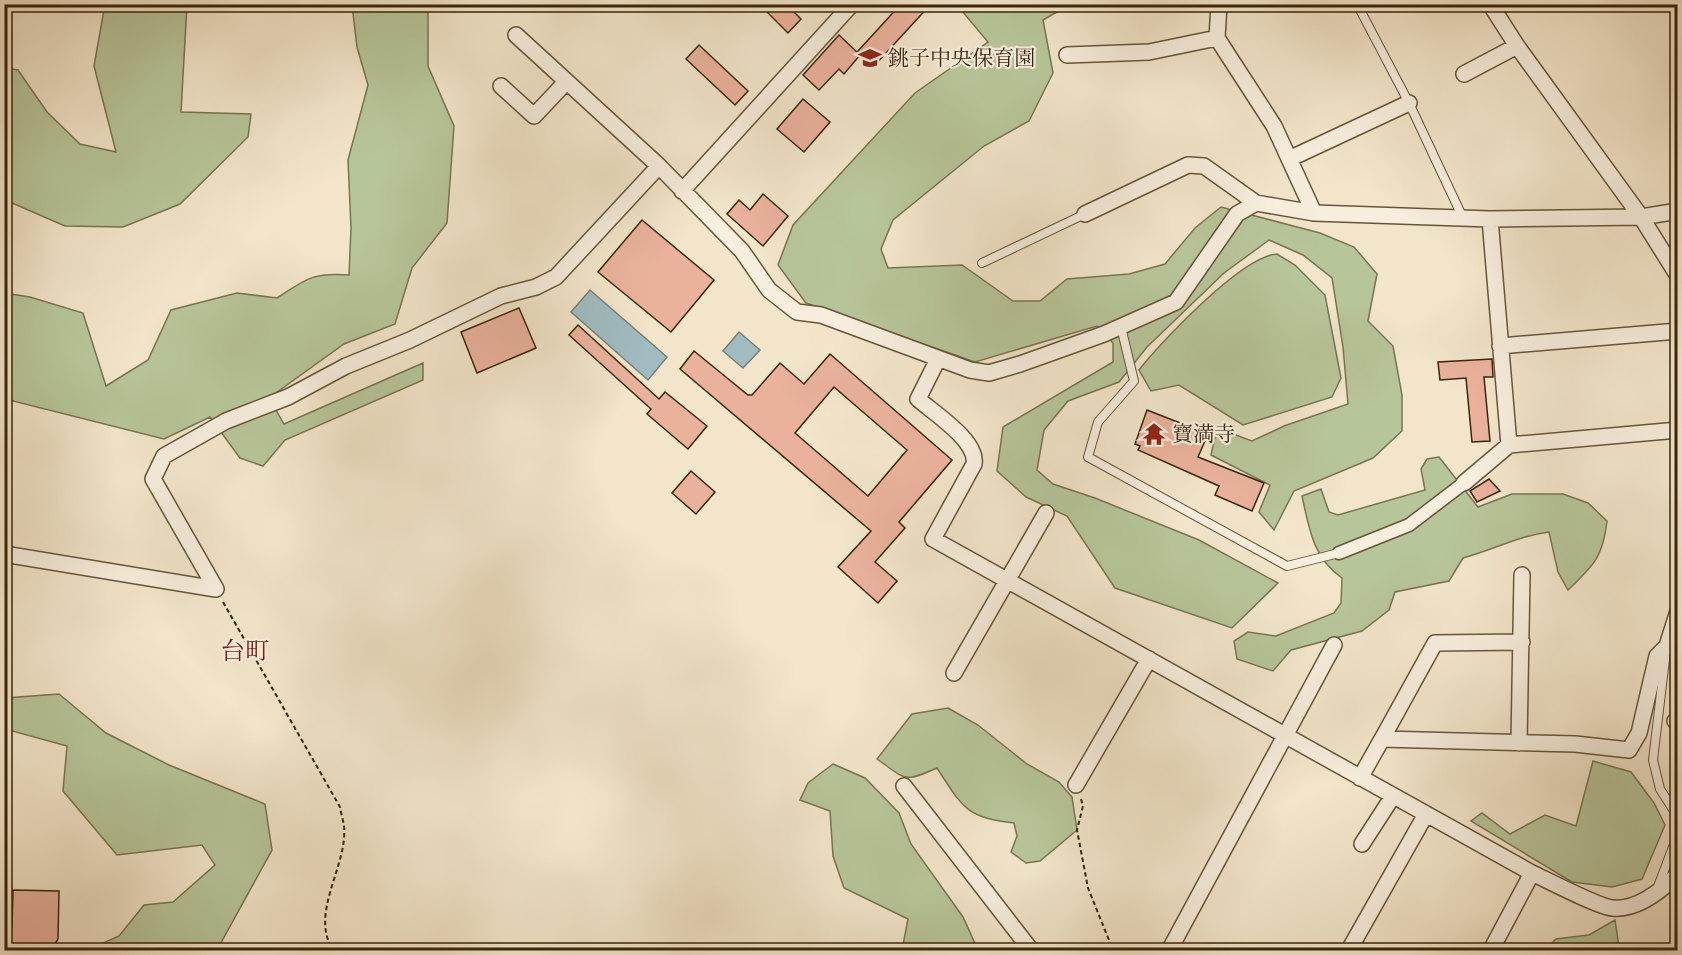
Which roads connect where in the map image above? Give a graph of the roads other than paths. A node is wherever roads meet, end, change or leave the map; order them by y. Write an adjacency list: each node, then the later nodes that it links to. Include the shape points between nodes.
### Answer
1 (852, 4): 15 (street)
2 (1219, 4): 6 (street)
3 (1357, 4): 12 (lane)
4 (1490, 4): 7 (street)
5 (516, 35): 10 (street)
6 (1217, 38): 8 (street, via 1149,52); 13 (street, via 1274,126)
7 (1517, 46): 9 (street); 20 (street)
8 (1067, 55)
9 (1464, 74)
10 (566, 82): 11 (street, via 534,116); 14 (street)
11 (501, 86)
12 (1409, 103): 13 (street); 21 (lane)
13 (1289, 159): 18 (street)
14 (659, 166): 15 (street); 34 (street, via 556,277 501,296 346,366 288,397 226,421 164,456 153,479 216,589)
15 (682, 191): 28 (street, via 742,250 769,290 797,312 821,315)
16 (1256, 203): 18 (street); 19 (street, via 1204,166 1188,165); 25 (street, via 1237,214 1176,302)
17 (1677, 211): 20 (street)
18 (1314, 213): 21 (street)
19 (1084, 214): 23 (lane)
20 (1641, 217): 22 (street); 24 (street)
21 (1463, 218): 22 (street)
22 (1490, 219): 27 (street)
23 (982, 263)
24 (1677, 276)
25 (1121, 327): 28 (street, via 989,373); 33 (lane, via 1134,381 1098,422 1088,457 1287,567)
26 (1677, 331): 27 (street)
27 (1500, 346): 30 (street)
28 (938, 359): 36 (street, via 918,399 968,442 976,456 933,539)
29 (1677, 430): 30 (street)
30 (1509, 445): 31 (street)
31 (1464, 483): 33 (street, via 1409,525)
32 (1046, 513): 36 (street)
33 (1339, 553)
34 (4, 554)
35 (1522, 575): 38 (street)
36 (1008, 581): 41 (street); 42 (street)
37 (1677, 611): 40 (street)
38 (1522, 642): 44 (street, via 1435,643); 45 (street)
39 (1334, 645): 43 (street)
40 (1667, 646): 45 (street, via 1657,656 1639,733 1629,750); 51 (lane, via 1653,760 1660,789)
41 (1149, 659): 43 (street); 47 (street)
42 (954, 673)
43 (1287, 736): 46 (street); 57 (street)
44 (1382, 739): 45 (street); 46 (street)
45 (1519, 743)
46 (1360, 778): 49 (street)
47 (1076, 785)
48 (904, 786): 58 (street)
49 (1393, 796): 50 (street); 53 (street)
50 (1426, 814): 54 (street); 59 (street)
51 (1677, 817)
52 (1677, 834): 56 (lane)
53 (1362, 844)
54 (1532, 873): 56 (street, via 1612,909 1635,905); 60 (street)
55 (1677, 874): 56 (street)
56 (1656, 893)
57 (1170, 949)
58 (1031, 951)
59 (1349, 951)
60 (1491, 951)

